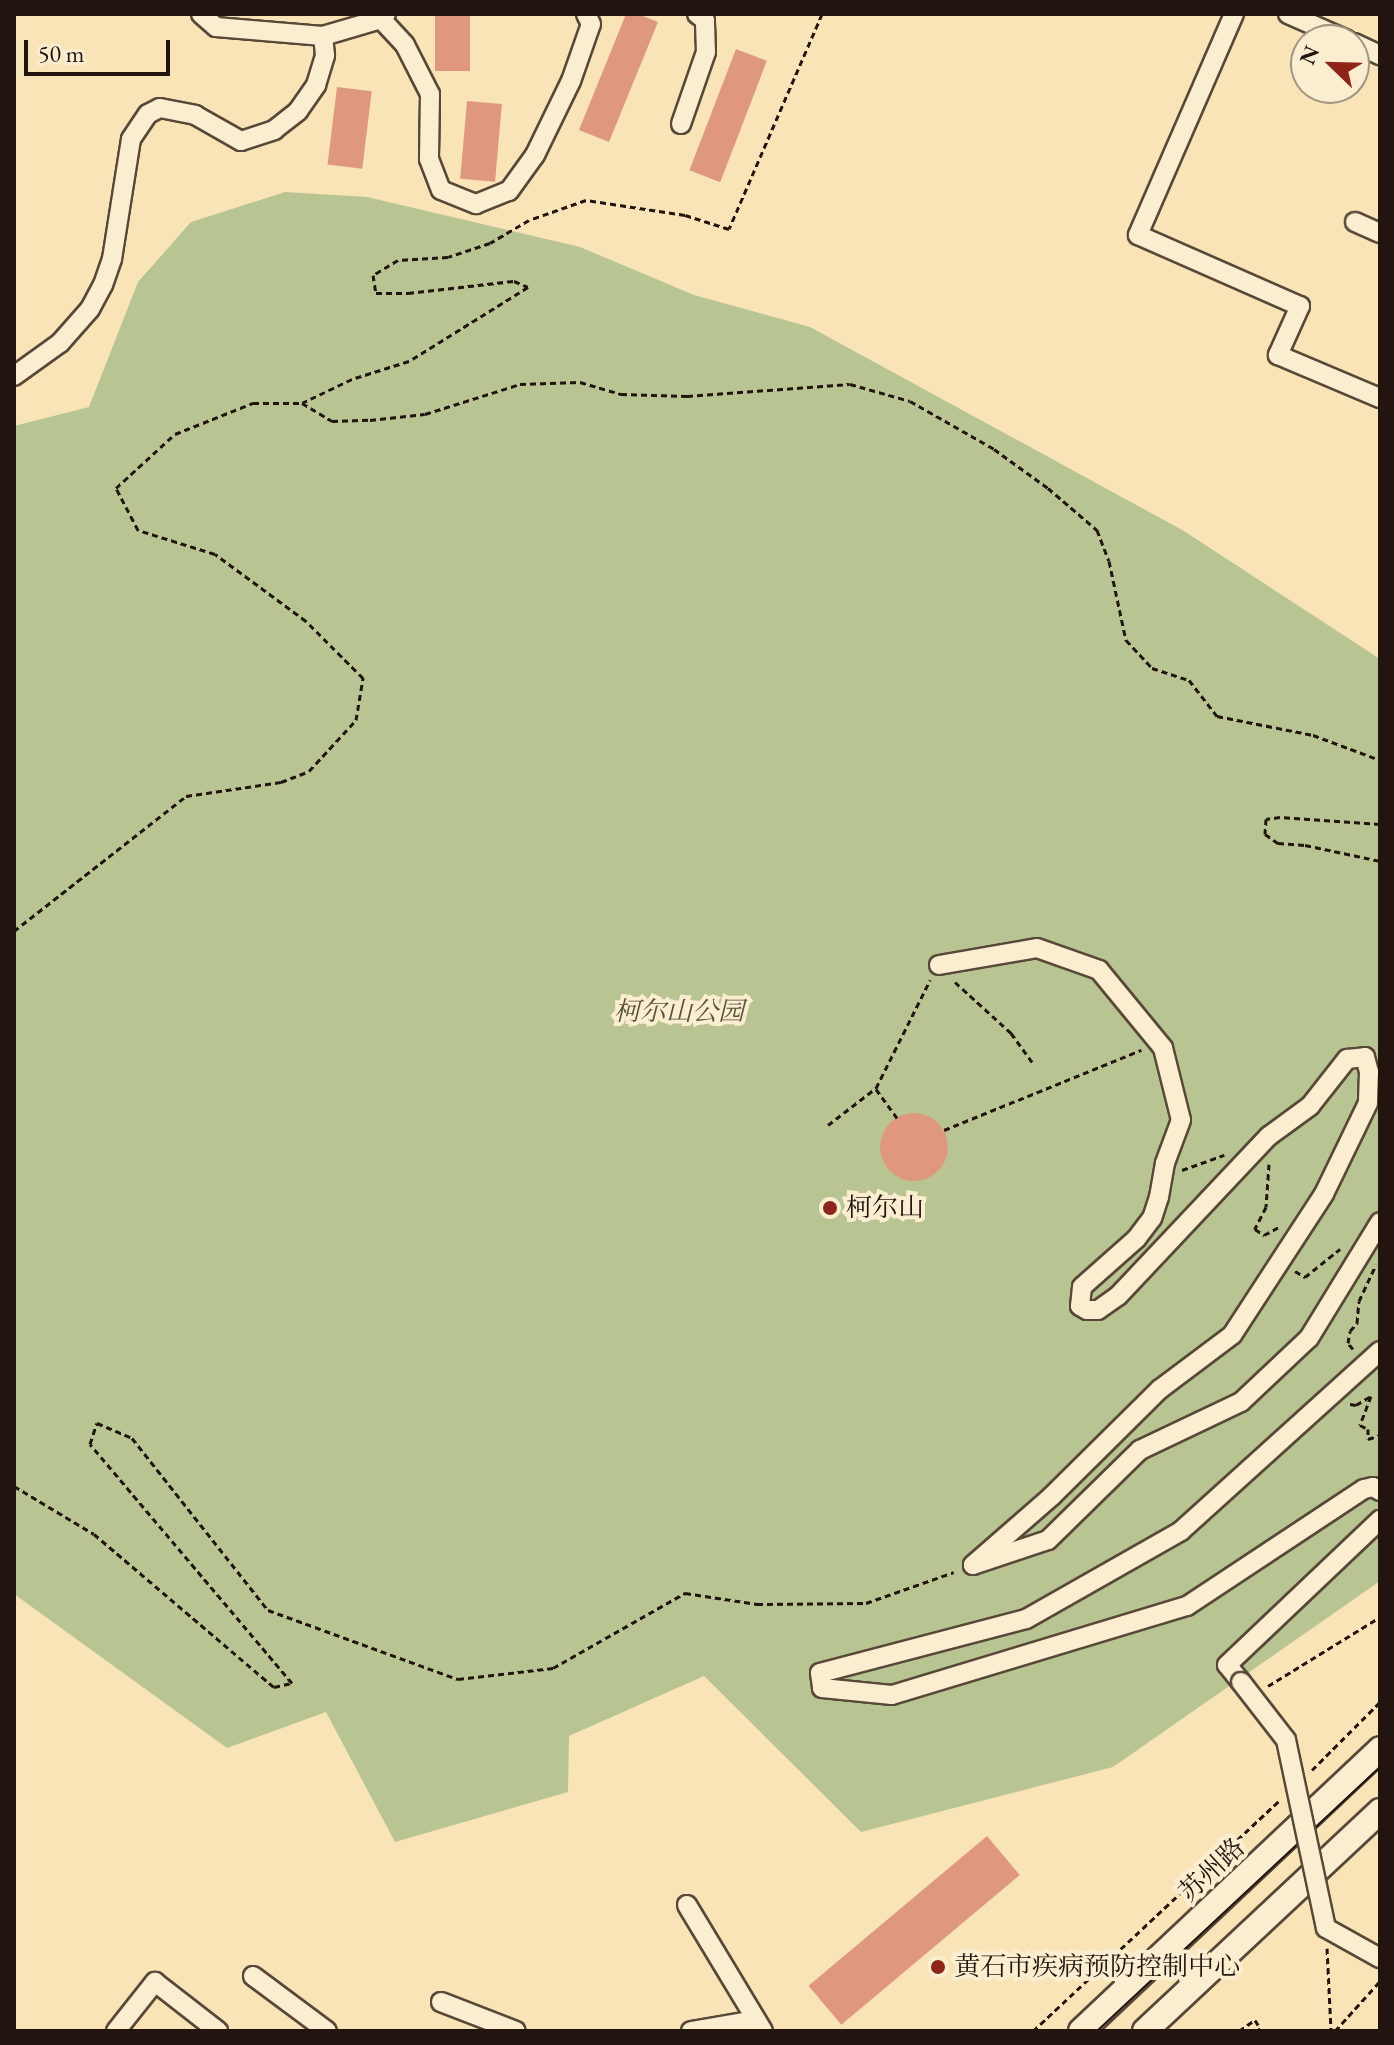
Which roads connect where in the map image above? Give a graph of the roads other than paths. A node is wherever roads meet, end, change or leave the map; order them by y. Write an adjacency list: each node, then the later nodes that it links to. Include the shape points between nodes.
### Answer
1 (201, 14): 8 (street, via 216,27)
2 (586, 14): 6 (street, via 591,24 571,81 535,155 509,191 476,204 441,190 429,159 430,94)
3 (697, 14): 9 (street, via 705,20 706,52)
4 (1234, 14): 13 (street, via 1138,235 1300,306 1278,355)
5 (1288, 14): 7 (street)
6 (384, 17): 8 (street)
7 (1311, 24)
8 (323, 36): 12 (street, via 325,55 316,85 298,111 274,130 241,141 195,115 160,108 148,114 131,139 103,285 60,343)
9 (681, 124)
10 (1355, 222): 11 (street)
11 (1380, 233)
12 (14, 376)
13 (1380, 398)
14 (939, 965): 15 (street, via 1037,948 1099,970 1159,1043 1181,1120 1152,1218 1082,1287 1080,1306 1087,1310 1098,1310 1118,1296 1266,1139 1310,1106 1347,1059 1365,1057 1369,1072 1368,1103 1324,1194 1232,1335 1160,1389 973,1565 1048,1540 1140,1450 1241,1402 1309,1338)
15 (1380, 1222)
16 (1380, 1351): 17 (street, via 1181,1531 1026,1619 820,1673 822,1688 892,1695 1187,1606 1364,1489)
17 (1380, 1491)
18 (1380, 1520): 22 (street, bridge, via 1227,1665 1286,1740 1326,1928)
19 (1380, 1749): 31 (main road, 苏州路)
20 (1380, 1811): 32 (main road)
21 (687, 1905): 25 (street)
22 (1380, 1958)
23 (253, 1976): 28 (street)
24 (441, 2002): 29 (street)
25 (760, 2025): 30 (street)
26 (116, 2031): 27 (street, via 155,1982)
27 (218, 2031)
28 (327, 2031)
29 (516, 2031)
30 (691, 2031)
31 (1081, 2031)
32 (1145, 2031)

